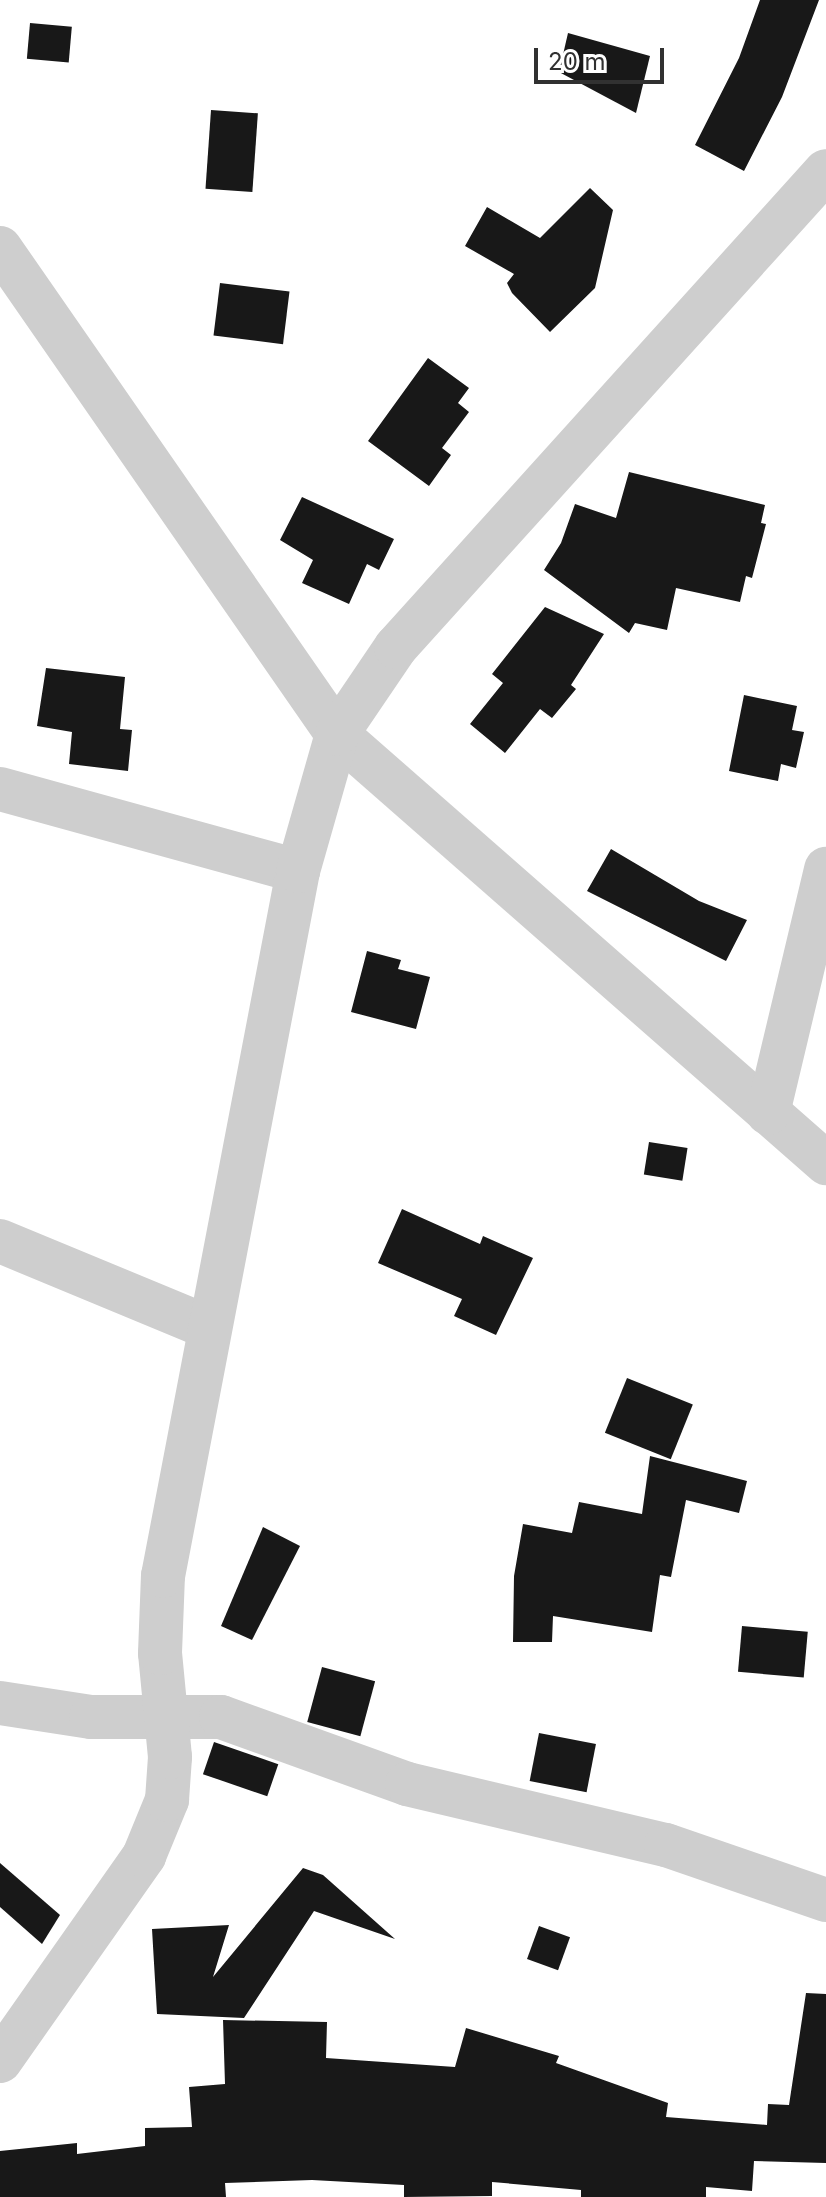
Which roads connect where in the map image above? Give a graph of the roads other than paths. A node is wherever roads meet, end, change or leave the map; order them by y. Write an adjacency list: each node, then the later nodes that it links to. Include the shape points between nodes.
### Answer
1 (826, 171): 3 (street, via 396,647)
2 (0, 248): 3 (street)
3 (337, 734): 6 (street); 7 (street)
4 (0, 789): 6 (street)
5 (826, 869): 7 (street)
6 (298, 871): 10 (street)
7 (768, 1113): 8 (street)
8 (826, 1163)
9 (0, 1241): 10 (street)
10 (208, 1327): 12 (street, via 163,1576)
11 (0, 1703): 12 (street, via 91,1717)
12 (164, 1715): 13 (street, via 221,1717 407,1784 666,1845); 14 (street, via 170,1778 157,1829)
13 (826, 1900)
14 (0, 2061)

